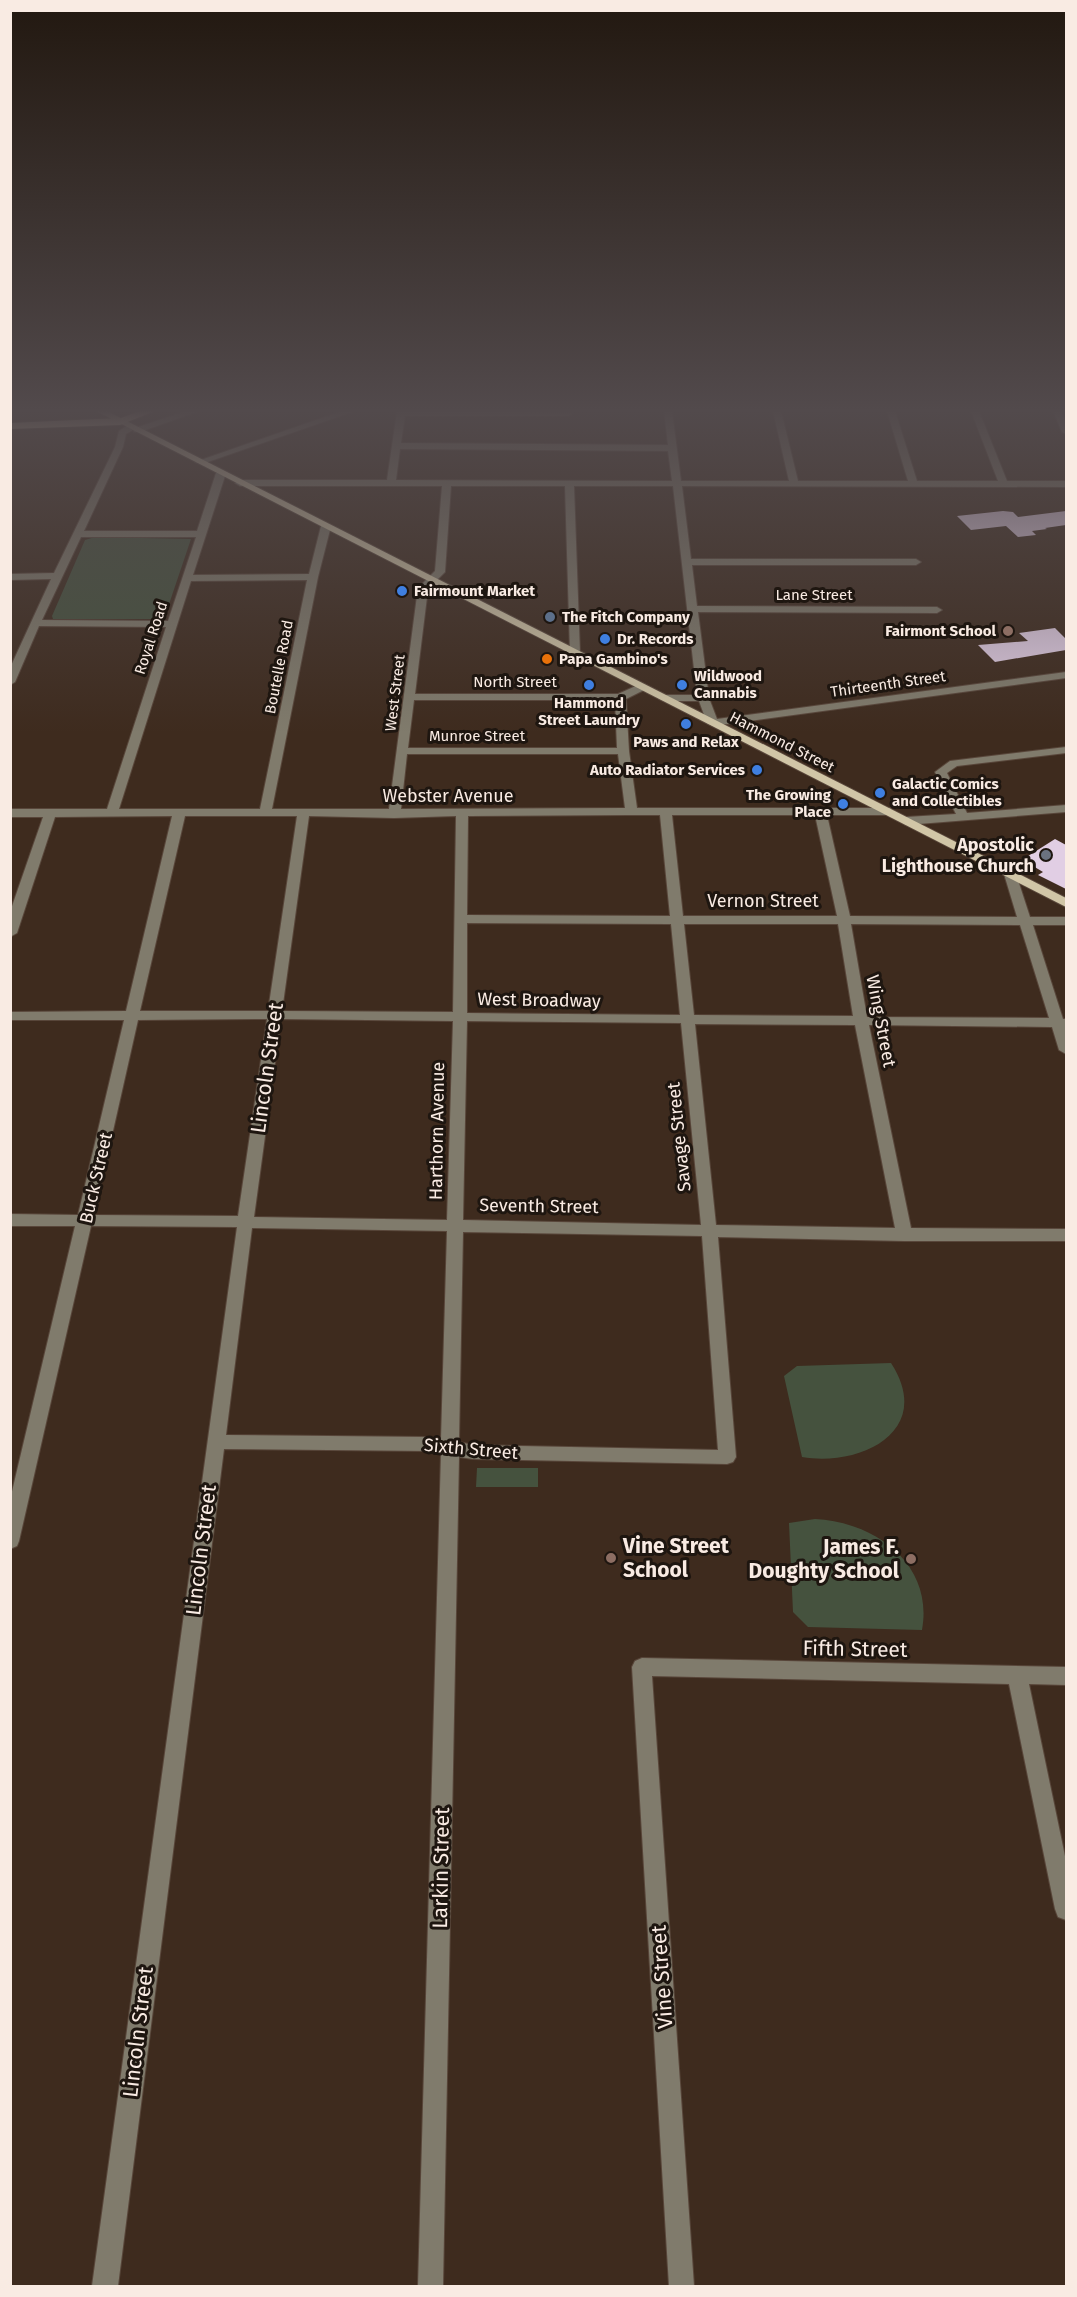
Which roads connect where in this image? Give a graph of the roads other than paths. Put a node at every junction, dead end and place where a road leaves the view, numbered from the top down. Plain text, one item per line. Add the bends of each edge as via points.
1 (86, 518) edge
2 (207, 518) edge
3 (310, 518) edge
4 (444, 518) edge
5 (570, 518) edge
6 (680, 518) edge
7 (326, 526) junction
8 (79, 534) junction
9 (202, 534) junction
10 (685, 562) junction
11 (916, 562) dead end
12 (57, 576) junction
13 (10, 577) edge
14 (313, 577) junction
15 (188, 578) junction
16 (432, 580) junction
17 (691, 609) junction
18 (937, 610) dead end
19 (35, 623) junction
20 (170, 624) junction
21 (575, 653) junction
22 (1066, 675) edge
23 (10, 682) edge
24 (642, 687) junction
25 (410, 697) junction
26 (620, 698) junction
27 (664, 698) junction
28 (704, 698) junction
29 (713, 723) junction
30 (1066, 750) edge
31 (403, 751) junction
32 (623, 751) junction
33 (1066, 809) edge
34 (886, 811) junction
35 (10, 813) edge
36 (50, 813) junction
37 (632, 813) junction
38 (666, 813) junction
39 (821, 813) junction
40 (111, 814) junction
41 (179, 814) junction
42 (265, 814) junction
43 (303, 814) junction
44 (393, 814) junction
45 (462, 814) junction
46 (963, 816) junction
47 (906, 821) junction
48 (1010, 874) junction
49 (1066, 903) edge
50 (459, 919) junction
51 (843, 919) junction
52 (678, 920) junction
53 (1024, 920) junction
54 (1066, 921) edge
55 (10, 933) edge
56 (132, 1015) junction
57 (274, 1015) junction
58 (10, 1016) edge
59 (459, 1017) junction
60 (686, 1020) junction
61 (861, 1022) junction
62 (1062, 1023) edge
63 (1066, 1050) edge
64 (10, 1220) edge
65 (86, 1221) junction
66 (245, 1221) junction
67 (455, 1224) junction
68 (709, 1229) junction
69 (904, 1235) junction
70 (1066, 1235) edge
71 (216, 1442) junction
72 (449, 1449) junction
73 (726, 1457) joint
74 (18, 1479) edge
75 (10, 1541) edge
76 (642, 1667) joint
77 (1017, 1676) junction
78 (1066, 1676) edge
79 (1066, 1909) edge
80 (105, 2286) edge
81 (431, 2286) edge
82 (682, 2286) edge

1 - 8 street
2 - 9 street, Royal Road
3 - 7 main road, Hammond Street
4 - 16 street, West Street via 440,570
5 - 21 street
6 - 10 street
7 - 14 street, Boutelle Road
7 - 16 main road, Hammond Street
8 - 9 street
8 - 12 street
9 - 15 street, Royal Road
10 - 11 street
10 - 17 street
12 - 13 street
12 - 19 street
14 - 15 street
14 - 42 street, Boutelle Road
15 - 20 street, Royal Road
16 - 21 main road, Hammond Street
16 - 25 street, West Street via 423,588
17 - 18 street, Lane Street
17 - 28 street
19 - 20 street
19 - 23 street
20 - 40 street, Royal Road
21 - 24 main road, Hammond Street
22 - 29 street, Thirteenth Street
24 - 26 street
24 - 27 main road, Hammond Street
25 - 26 street, North Street
25 - 31 street, West Street
26 - 32 street
27 - 28 street
27 - 29 main road, Hammond Street
28 - 29 street
29 - 34 main road, Hammond Street
30 - 46 street via 954,762 941,772
31 - 32 street, Munroe Street
31 - 44 street, West Street
32 - 37 street
33 - 46 street
34 - 39 street, Webster Avenue
34 - 47 main road, Hammond Street
35 - 36 street, Webster Avenue
36 - 40 street, Webster Avenue
36 - 55 street
37 - 38 street, Webster Avenue
37 - 45 street, Webster Avenue
38 - 39 street, Webster Avenue
38 - 52 street, Savage Street
39 - 51 street, Wing Street
40 - 41 street, Webster Avenue
41 - 42 street, Webster Avenue
41 - 56 street, Buck Street
42 - 43 street, Webster Avenue
43 - 44 street, Webster Avenue
43 - 57 street, Lincoln Street
44 - 45 street, Webster Avenue
45 - 50 street, Harthorn Avenue
46 - 47 street
47 - 48 main road, Hammond Street
48 - 49 main road, Hammond Street
48 - 53 street
50 - 52 street, Vernon Street
50 - 59 street, Harthorn Avenue
51 - 52 street, Vernon Street
51 - 53 street, Vernon Street
51 - 61 street, Wing Street
52 - 60 street, Savage Street
53 - 54 street, Vernon Street
53 - 62 street
56 - 57 street, West Broadway
56 - 58 street, West Broadway
56 - 65 street, Buck Street
57 - 59 street, West Broadway
57 - 66 street, Lincoln Street
59 - 60 street, West Broadway
59 - 67 street, Harthorn Avenue
60 - 61 street, West Broadway
60 - 68 street, Savage Street
61 - 62 street, West Broadway
61 - 69 street, Wing Street
62 - 63 street
64 - 65 street, Seventh Street
65 - 66 street, Seventh Street
65 - 74 street, Buck Street
66 - 67 street, Seventh Street
66 - 71 street, Lincoln Street
67 - 68 street, Seventh Street
67 - 72 street, Harthorn Avenue
68 - 69 street, Seventh Street
68 - 73 street, Savage Street
69 - 70 street, Seventh Street
71 - 72 street, Sixth Street via 428,1444
71 - 80 street, Lincoln Street
72 - 73 street, Sixth Street
72 - 81 street, Larkin Street
74 - 75 street, Buck Street
76 - 77 street, Fifth Street
76 - 82 street, Vine Street
77 - 78 street, Fifth Street
77 - 79 street

